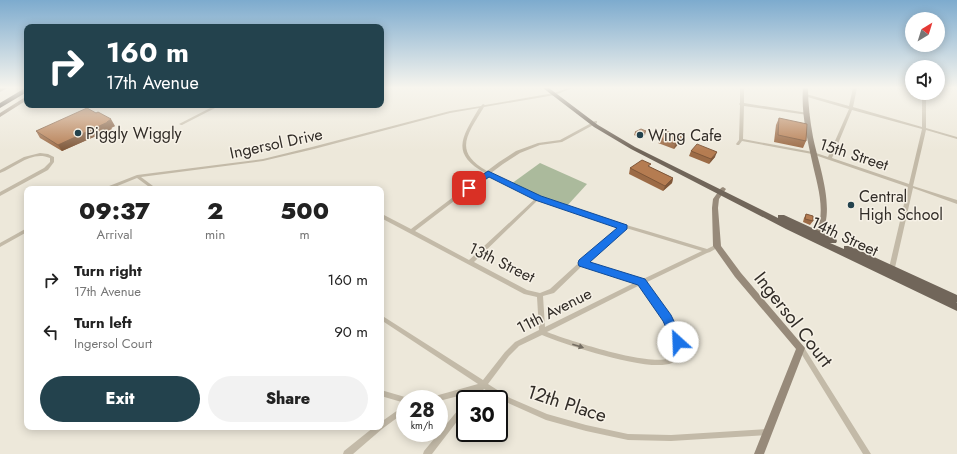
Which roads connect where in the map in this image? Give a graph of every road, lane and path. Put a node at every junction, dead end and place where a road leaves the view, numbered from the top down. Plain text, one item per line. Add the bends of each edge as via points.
1 (9, 109) edge
2 (211, 109) edge
3 (466, 109) edge
4 (481, 109) edge
5 (577, 109) edge
6 (741, 109) edge
7 (776, 109) edge
8 (807, 109) edge
9 (850, 109) edge
10 (855, 109) edge
11 (924, 109) edge
12 (808, 114) junction
13 (0, 115) edge
14 (595, 123) junction
15 (181, 124) dead end
16 (924, 129) junction
17 (957, 138) edge
18 (741, 140) junction
19 (738, 144) dead end
20 (813, 153) junction
21 (829, 159) junction
22 (0, 172) edge
23 (488, 174) junction
24 (136, 176) junction
25 (113, 186) edge
26 (151, 186) edge
27 (911, 186) junction
28 (722, 191) junction
29 (0, 194) edge
30 (538, 198) junction
31 (957, 202) edge
32 (384, 217) edge
33 (624, 227) junction
34 (24, 232) edge
35 (411, 232) junction
36 (817, 236) junction
37 (0, 245) edge
38 (717, 246) junction
39 (708, 251) junction
40 (470, 262) junction
41 (583, 263) junction
42 (892, 272) junction
43 (642, 282) junction
44 (540, 295) junction
45 (957, 299) edge
46 (957, 306) edge
47 (384, 319) edge
48 (542, 332) junction
49 (801, 348) junction
50 (484, 385) junction
51 (480, 390) edge
52 (384, 394) edge
53 (448, 396) edge
54 (396, 397) edge
55 (396, 414) edge
56 (456, 417) edge
57 (384, 423) edge
58 (375, 430) edge
59 (768, 432) junction
60 (347, 454) edge
61 (427, 454) edge
62 (759, 454) edge
63 (867, 454) edge

1 - 13 street
2 - 15 street
3 - 24 street, Ingersol Drive via 262,160
4 - 23 street via 464,147 466,156
5 - 14 main road, 14th Street
6 - 18 street
7 - 12 street
8 - 12 street
9 - 21 street
10 - 16 street
11 - 16 street
12 - 20 street
14 - 23 street via 561,141 538,144 518,152
14 - 28 main road, 14th Street via 632,147
16 - 17 street
16 - 27 street
18 - 19 street
18 - 20 street, 15th Street
20 - 21 street, 15th Street
20 - 36 street via 824,204 821,233
21 - 27 street, 15th Street
22 - 29 street via 38,154 52,157 52,162 46,169
23 - 30 street
23 - 35 street
24 - 25 street, Ingersol Drive
24 - 26 street
27 - 31 street, 15th Street
27 - 42 street
28 - 36 main road, 14th Street
28 - 38 street via 715,208
30 - 33 street
30 - 40 street
32 - 35 street, 13th Street
33 - 39 street
33 - 41 street
34 - 37 street
35 - 40 street, 13th Street
36 - 42 main road, 14th Street
38 - 39 street, 11th Avenue
38 - 49 street, Ingersol Court via 738,275
39 - 43 street, 11th Avenue
40 - 44 street, 13th Street via 526,292
41 - 43 street
41 - 44 street via 552,291
42 - 45 main road, 14th Street
42 - 46 main road, 14th Street
43 - 48 street, 11th Avenue
48 -> 43 street via 581,347 618,356 670,362 675,358 679,347 676,336
44 - 48 street, 13th Street
47 - 50 street, 12th Place
48 - 50 street, 11th Avenue via 517,344
49 - 59 street
49 - 63 street, Ingersol Court
50 - 51 street, 11th Avenue
50 - 53 street
50 - 59 street, 12th Place via 508,400 546,417 628,437 671,438
52 - 54 street
55 - 57 street
56 - 61 street
58 - 60 street
59 - 62 street

